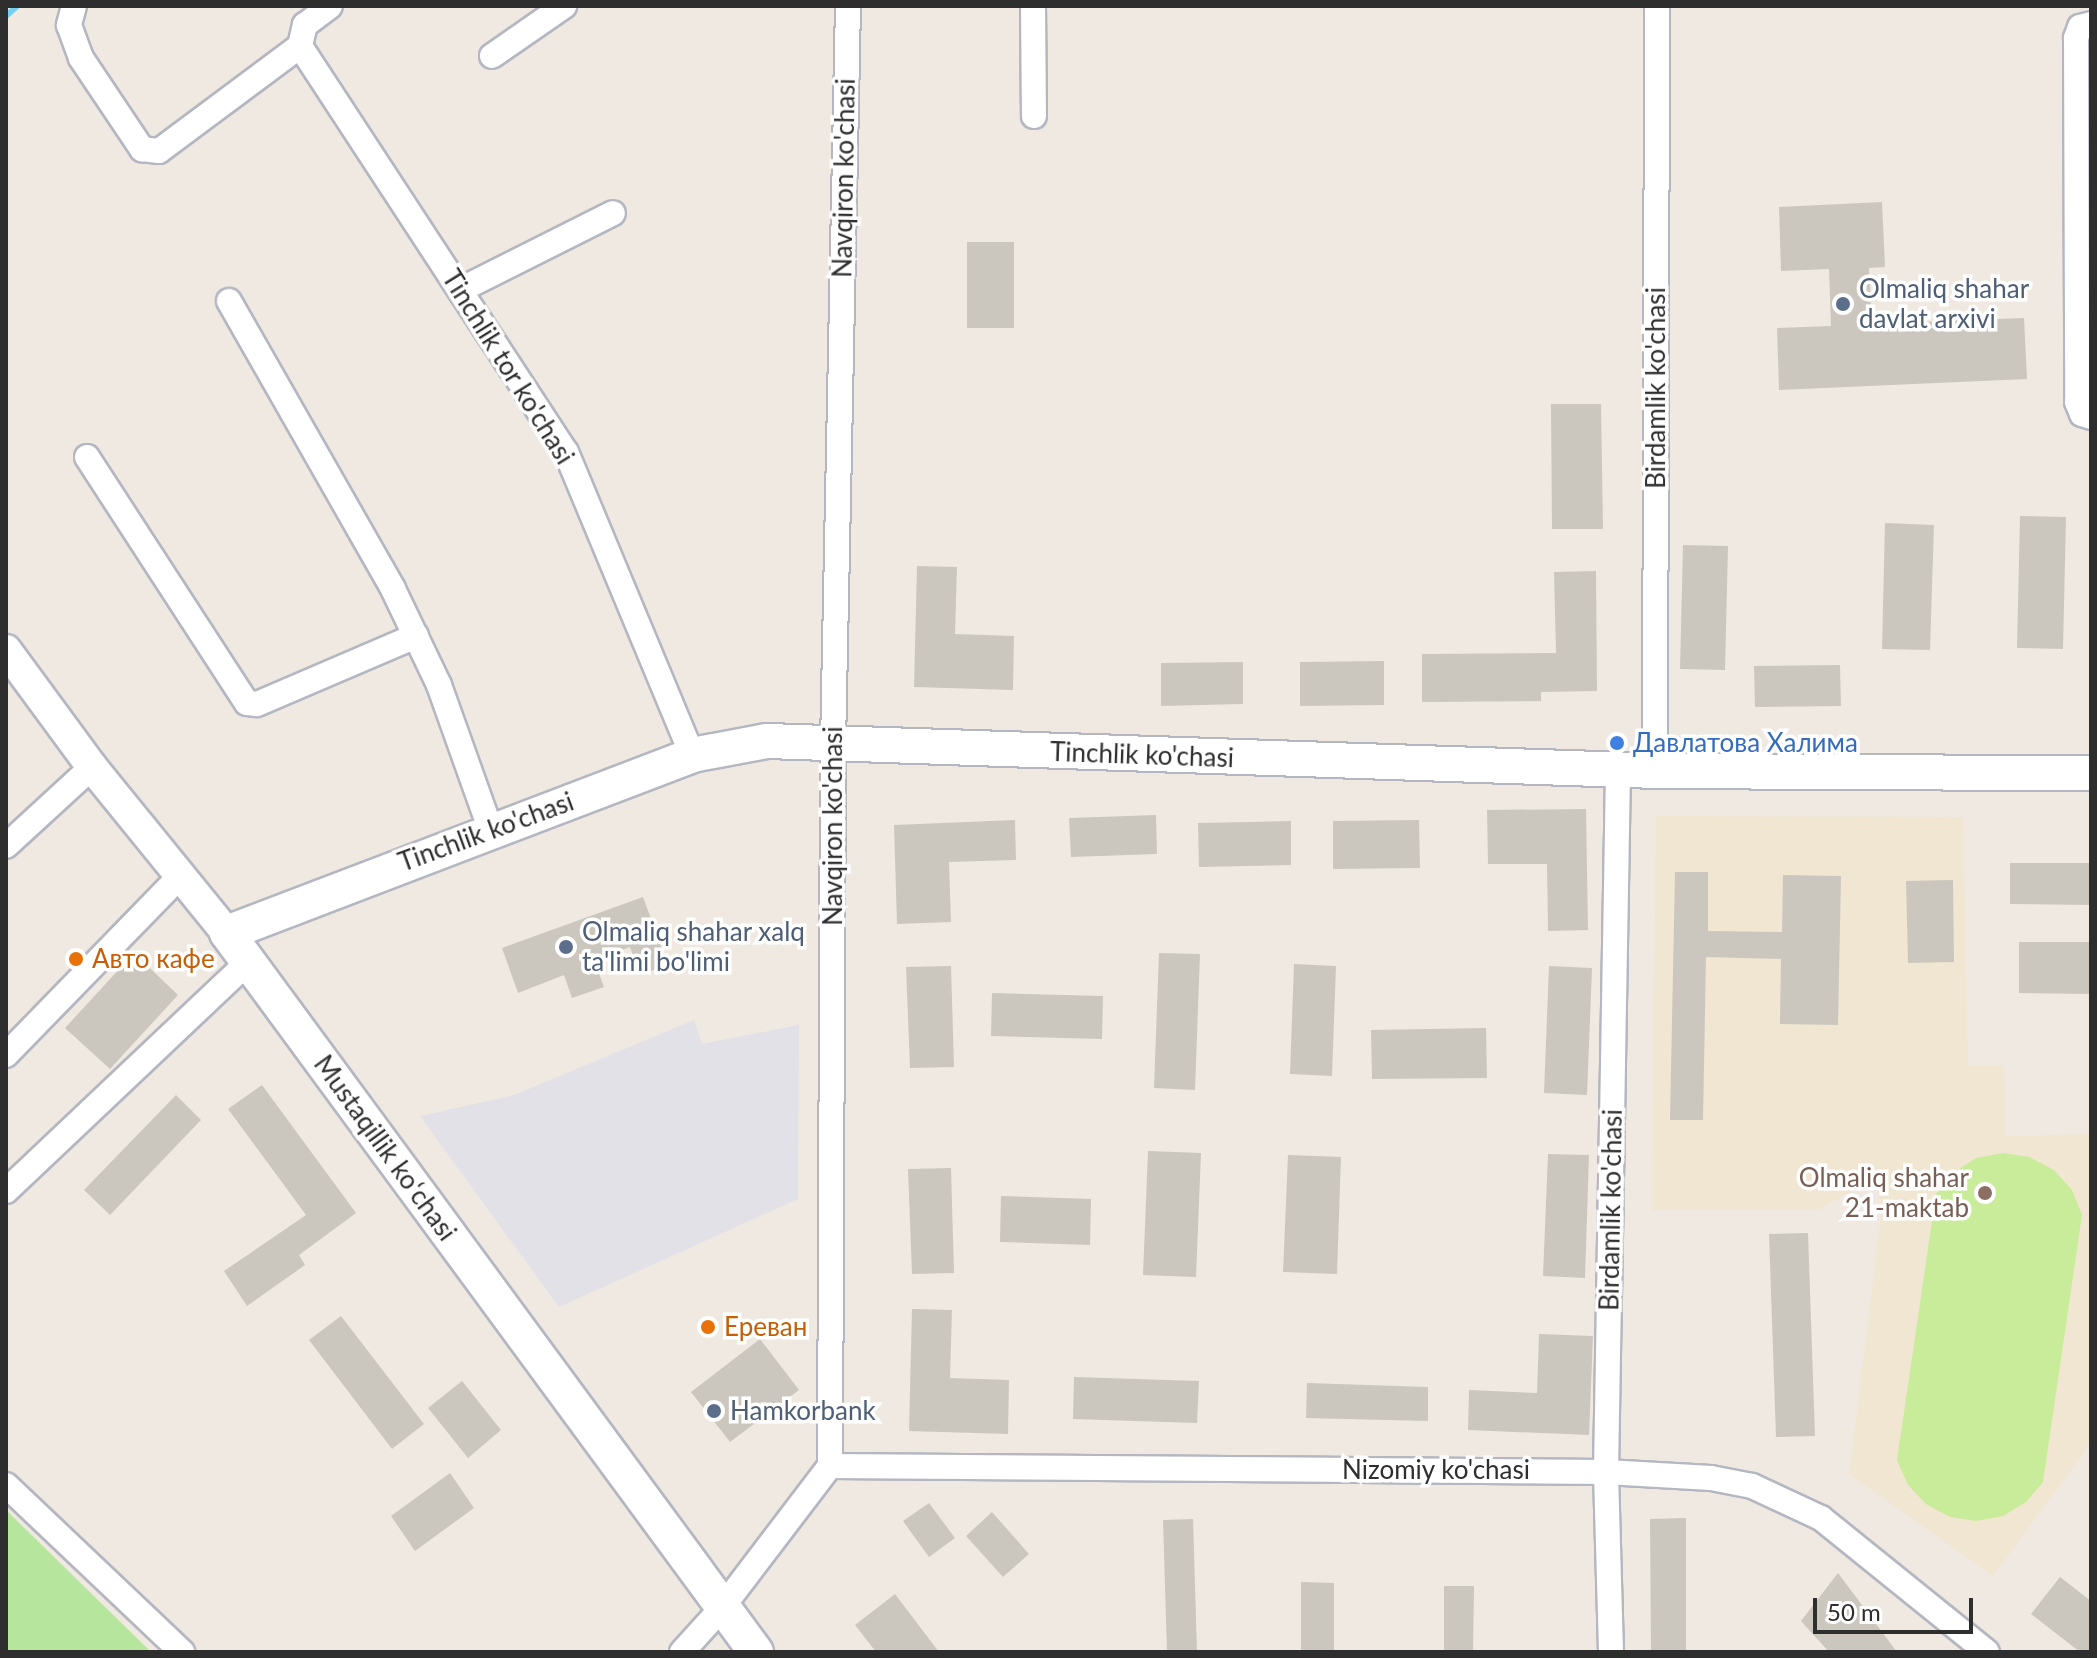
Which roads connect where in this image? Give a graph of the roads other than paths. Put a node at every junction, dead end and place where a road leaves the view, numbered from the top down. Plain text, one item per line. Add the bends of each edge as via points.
1 (74, 6) edge
2 (330, 6) edge
3 (564, 6) edge
4 (848, 6) edge
5 (1033, 6) edge
6 (1657, 6) edge
7 (2091, 24) edge
8 (300, 46) junction
9 (492, 56) dead end
10 (1034, 116) dead end
11 (613, 213) dead end
12 (460, 290) junction
13 (229, 301) dead end
14 (2091, 417) edge
15 (87, 457) dead end
16 (416, 636) junction
17 (6, 650) edge
18 (833, 745) junction
19 (692, 755) junction
20 (92, 767) junction
21 (1618, 769) junction
22 (1655, 771) junction
23 (2091, 773) edge
24 (491, 831) junction
25 (6, 846) edge
26 (180, 876) junction
27 (227, 933) junction
28 (249, 961) junction
29 (6, 1055) edge
30 (6, 1191) edge
31 (830, 1466) junction
32 (1606, 1472) junction
33 (6, 1485) edge
34 (721, 1609) junction
35 (182, 1652) edge
36 (682, 1652) edge
37 (756, 1652) edge
38 (1611, 1652) edge
39 (1987, 1652) edge

1 - 8 street via 69,25 81,58 142,149 159,151
2 - 8 street via 305,25
3 - 9 street
4 - 18 street, Navqiron ko'chasi
5 - 10 street
6 - 22 street, Birdamlik ko'chasi
7 - 14 street via 2080,27 2076,38 2077,402 2082,414
8 - 12 street, Tinchlik tor ko'chasi
11 - 12 street
12 - 19 street, Tinchlik tor ko'chasi via 566,452
13 - 16 street
15 - 16 street via 247,703 257,704
16 - 24 street
17 - 20 street, Mustaqillik koʻchasi
18 - 19 main road, Tinchlik ko'chasi via 767,741
18 - 21 main road, Tinchlik ko'chasi
18 - 31 street, Navqiron ko'chasi
19 - 24 main road, Tinchlik ko'chasi
20 - 25 street
20 - 26 street, Mustaqillik koʻchasi
21 - 22 main road, Tinchlik ko'chasi
21 - 32 street, Birdamlik ko'chasi
22 - 23 main road, Tinchlik ko'chasi
24 - 27 main road, Tinchlik ko'chasi
26 - 27 street, Mustaqillik koʻchasi
26 - 29 street
27 - 28 main road, Mustaqillik koʻchasi
28 - 30 street
28 - 34 main road, Mustaqillik koʻchasi
31 - 32 street, Nizomiy ko'chasi
31 - 34 street
32 - 38 street, Birdamlik ko'chasi
32 - 39 street, Nizomiy ko'chasi via 1752,1486 1821,1518
33 - 35 street
34 - 36 street
34 - 37 main road, Mustaqillik koʻchasi

